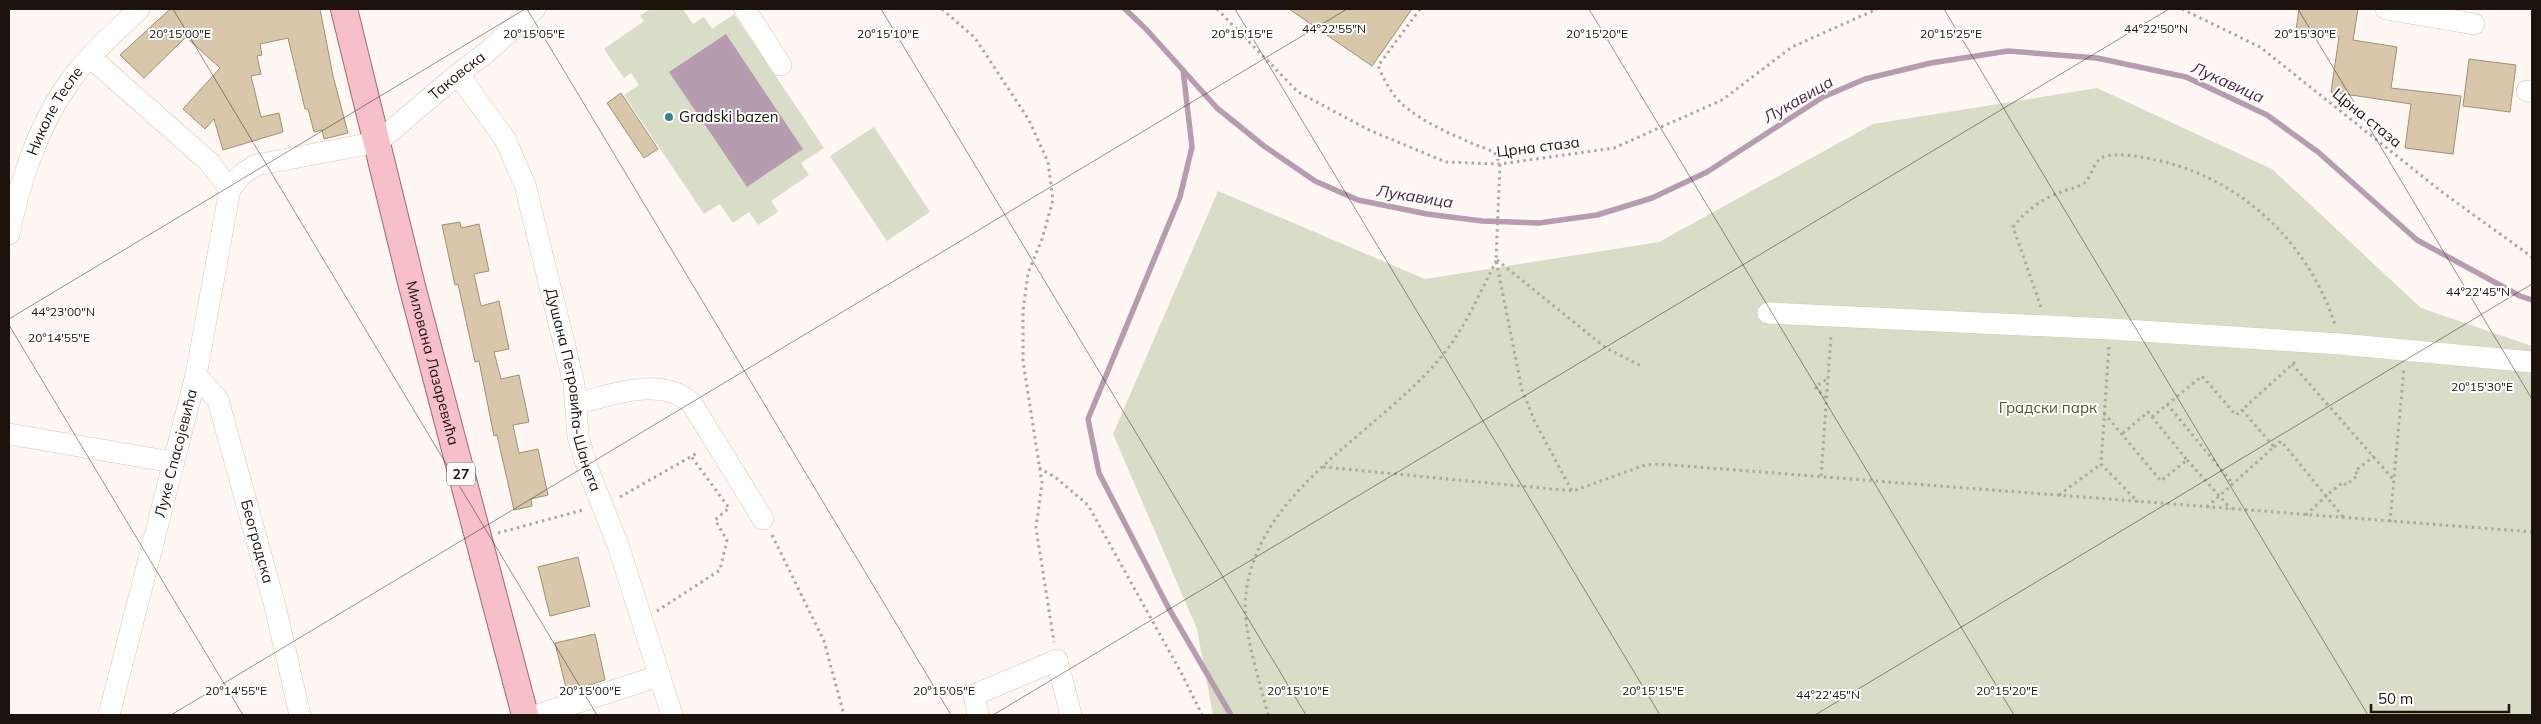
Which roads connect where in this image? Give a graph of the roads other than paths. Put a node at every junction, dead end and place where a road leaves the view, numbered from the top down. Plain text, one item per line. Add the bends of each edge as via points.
1 (139, 9) edge
2 (344, 9) edge
3 (535, 9) edge
4 (745, 9) edge
5 (2386, 9) edge
6 (2474, 24) dead end
7 (90, 57) junction
8 (781, 65) dead end
9 (458, 74) junction
10 (378, 142) junction
11 (230, 189) junction
12 (9, 234) edge
13 (1768, 313) dead end
14 (2532, 362) edge
15 (196, 375) junction
16 (218, 400) junction
17 (576, 404) junction
18 (187, 405) junction
19 (9, 434) edge
20 (172, 462) junction
21 (763, 519) road end
22 (659, 676) junction
23 (109, 715) edge
24 (300, 715) edge
25 (525, 715) edge
26 (538, 715) edge
27 (672, 715) edge
28 (978, 715) edge
29 (1071, 715) edge

1 - 7 street, Николе Тесле
2 - 10 main road, Милована Лазаревића / 27
3 - 9 street, Таковска
4 - 8 street
5 - 6 street
7 - 11 street via 209,162
7 - 12 street, Николе Тесле via 68,83 54,107 17,194
9 - 10 street, Таковска
9 - 17 street, Душана Петровића-Шанета via 505,139 525,185 574,384
10 - 11 street via 256,165 241,175
10 - 25 main road, Милована Лазаревића / 27 via 417,305
11 - 15 street, Луке Спасојевића
13 - 14 street via 2110,329 2340,344
15 - 16 street, Београдска
15 - 18 street, Луке Спасојевића
16 - 18 street via 200,396
16 - 24 street, Београдска via 276,606
17 - 21 street via 645,389 682,395 692,404
17 - 22 street, Душана Петровића-Шанета via 578,436 587,467 618,545
18 - 20 street, Луке Спасојевића
19 - 20 street
20 - 23 street, Луке Спасојевића
22 - 26 street
22 - 27 street, Душана Петровића-Шанета
28 - 29 street via 974,695 1057,660

